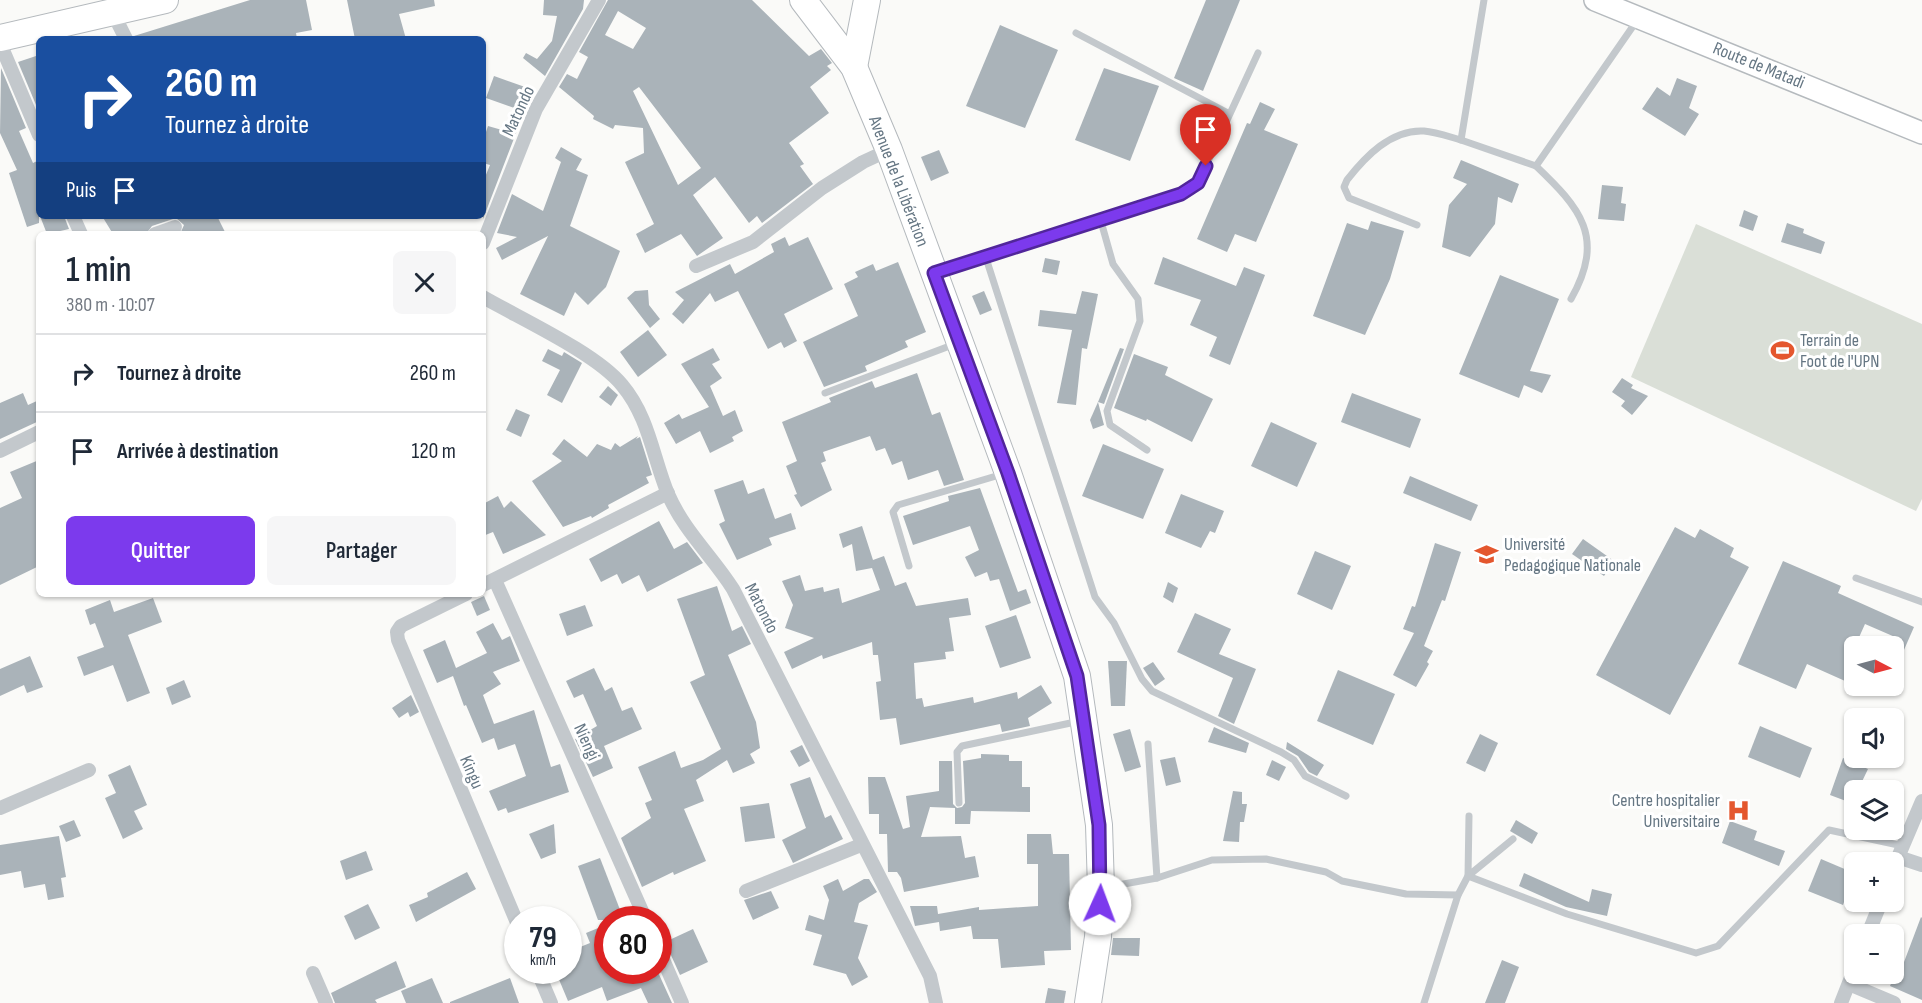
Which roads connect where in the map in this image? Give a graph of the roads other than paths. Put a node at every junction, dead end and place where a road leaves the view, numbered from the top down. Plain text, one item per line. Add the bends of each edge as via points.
1 (165, 0) edge
2 (599, 0) edge
3 (802, 0) edge
4 (867, 0) edge
5 (1484, 0) edge
6 (1595, 0) edge
7 (112, 11) junction
8 (1640, 16) junction
9 (1076, 33) dead end
10 (124, 36) edge
11 (0, 41) edge
12 (1258, 53) dead end
13 (854, 67) junction
14 (1228, 113) junction
15 (36, 128) edge
16 (1922, 133) edge
17 (1461, 140) junction
18 (889, 150) junction
19 (1536, 166) junction
20 (1100, 219) junction
21 (1417, 225) dead end
22 (175, 227) dead end
23 (164, 231) edge
24 (486, 235) edge
25 (985, 255) junction
26 (696, 266) dead end
27 (934, 273) junction
28 (486, 299) edge
29 (1571, 299) dead end
30 (960, 343) junction
31 (825, 393) dead end
32 (36, 433) edge
33 (1147, 450) dead end
34 (0, 451) edge
35 (1008, 473) junction
36 (668, 493) junction
37 (909, 566) dead end
38 (1856, 578) dead end
39 (489, 583) edge
40 (460, 597) edge
41 (1922, 602) edge
42 (1086, 720) junction
43 (1148, 744) dead end
44 (89, 770) dead end
45 (1346, 796) dead end
46 (1922, 801) edge
47 (960, 803) dead end
48 (0, 808) edge
49 (1469, 816) dead end
50 (1513, 839) dead end
51 (861, 845) junction
52 (1885, 852) edge
53 (1900, 852) edge
54 (1904, 859) edge
55 (1922, 865) edge
56 (1468, 876) junction
57 (1157, 878) junction
58 (1101, 888) junction
59 (746, 891) dead end
60 (1458, 895) junction
61 (510, 906) edge
62 (639, 906) edge
63 (313, 973) dead end
64 (672, 980) edge
65 (543, 984) edge
66 (1849, 984) joint
67 (326, 1003) edge
68 (551, 1003) edge
69 (682, 1003) edge
70 (936, 1003) edge
71 (1088, 1003) edge
72 (1424, 1003) edge
73 (1841, 1003) edge
74 (1894, 1003) edge

1 - 7 highway
2 - 24 street, Matondo via 536,109
3 - 13 highway, Avenue de la Libération
4 - 13 highway
5 - 17 lane
6 - 8 main road, Route de Matadi
7 - 10 street
7 - 11 highway
8 - 16 main road, Route de Matadi
8 - 19 lane
9 - 14 lane
11 - 15 street
12 - 14 lane
13 - 18 highway, Avenue de la Libération
14 - 20 lane via 1198,183 1181,194
17 - 19 lane
17 - 21 lane via 1423,130 1402,135 1381,144 1347,180 1344,187 1349,198
18 - 26 street via 822,188 753,242
18 - 27 highway, Avenue de la Libération
19 - 29 lane via 1569,197 1579,212 1587,238 1586,262
20 - 25 lane
20 - 33 lane via 1113,264 1138,299 1140,321 1107,411 1110,425
22 - 23 street
25 - 27 lane
25 - 45 lane via 1095,597 1114,622 1142,679 1152,691 1287,756 1305,776
27 - 30 highway, Avenue de la Libération
28 - 36 street, Matondo via 604,366 623,386 654,447
30 - 31 lane
30 - 35 highway, Avenue de la Libération
32 - 34 street
35 - 37 lane via 898,505 893,512
35 - 42 highway, Avenue de la Libération via 1077,676
36 - 39 street
36 - 51 street, Matondo via 685,527 733,589
38 - 41 lane
39 - 62 street, Niengi
40 - 61 street, Kingu via 401,626 398,640
42 - 47 lane via 962,746 957,752
42 - 58 highway, Avenue de la Libération via 1099,825
43 - 57 lane
44 - 48 street
46 - 53 street
49 - 56 lane
50 - 56 lane
51 - 59 street
51 - 70 street, Matondo via 930,976
52 - 56 lane via 1829,830 1718,946 1696,953 1567,914
54 - 55 street
56 - 60 lane
57 - 58 lane
57 - 60 lane via 1212,860 1266,859 1406,894
58 - 71 highway, Avenue de la Libération
60 - 72 lane
63 - 67 street
64 - 69 street
65 - 68 street
66 - 73 street
66 - 74 street

